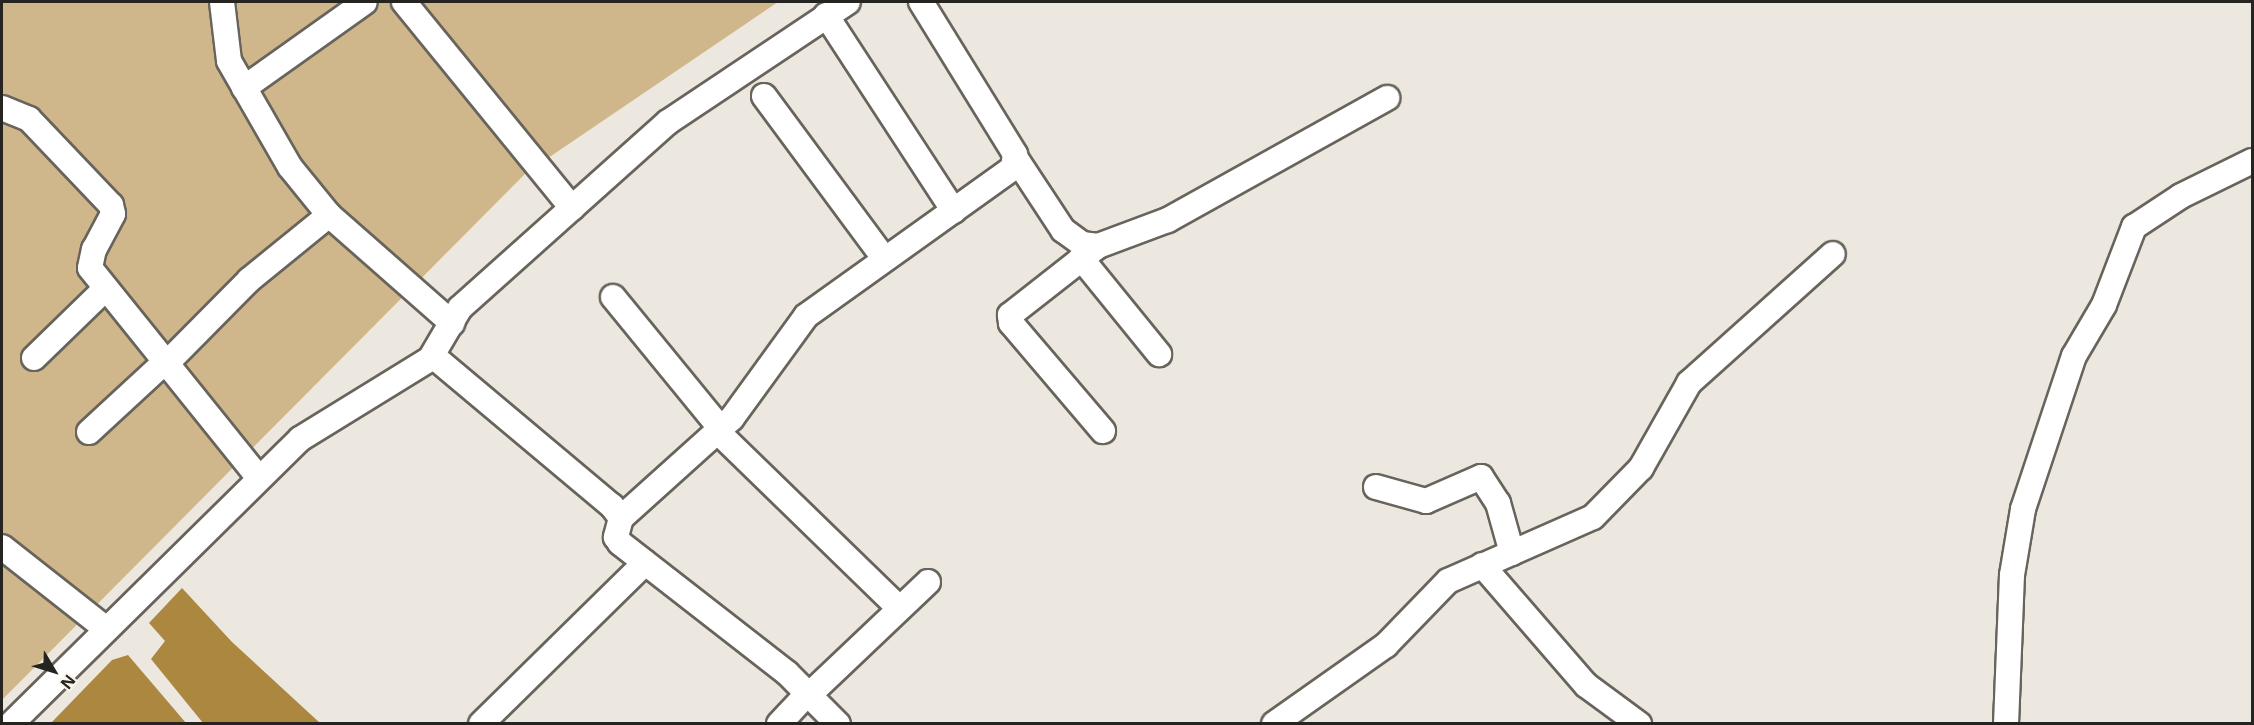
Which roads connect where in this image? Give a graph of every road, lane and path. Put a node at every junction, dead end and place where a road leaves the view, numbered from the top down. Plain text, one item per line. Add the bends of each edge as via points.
1 (222, 2) edge
2 (365, 2) edge
3 (404, 2) edge
4 (849, 2) edge
5 (921, 2) edge
6 (826, 15) junction
7 (244, 88) junction
8 (764, 96) dead end
9 (1387, 98) dead end
10 (2, 108) edge
11 (1017, 160) junction
12 (2253, 161) edge
13 (572, 208) junction
14 (954, 211) junction
15 (329, 215) junction
16 (1090, 252) junction
17 (1833, 254) dead end
18 (884, 258) junction
19 (106, 288) junction
20 (613, 297) dead end
21 (452, 323) junction
22 (1159, 354) dead end
23 (433, 356) junction
24 (34, 358) dead end
25 (167, 362) junction
26 (719, 431) junction
27 (1103, 431) dead end
28 (89, 432) dead end
29 (257, 476) junction
30 (1376, 487) dead end
31 (619, 527) junction
32 (2, 548) edge
33 (1512, 553) junction
34 (645, 563) junction
35 (1482, 565) junction
36 (928, 582) dead end
37 (899, 609) junction
38 (105, 628) junction
39 (814, 688) junction
40 (11, 723) edge
41 (481, 723) edge
42 (778, 723) edge
43 (838, 723) edge
44 (1274, 723) edge
45 (1639, 723) edge
46 (2006, 723) edge

1 - 7 street via 229,61
2 - 7 street
3 - 13 street
4 - 6 street
5 - 11 street
6 - 13 street via 669,122
6 - 14 street
7 - 15 street via 290,167
8 - 18 street
9 - 16 street via 1168,220
10 - 19 street via 29,118 111,205 113,214 89,261
11 - 14 street via 1007,176
11 - 16 street via 1063,230
12 - 46 street via 2181,196 2134,227 2104,305 2074,356 2023,509 2012,574
13 - 21 street via 460,308
14 - 18 street
15 - 21 street
15 - 25 street via 249,280
16 - 22 street
16 - 27 street via 1014,309 1011,323
17 - 33 street via 1689,383 1641,468 1606,505 1581,525
18 - 26 street via 806,316
19 - 24 street
19 - 25 street
20 - 26 street
21 - 23 street
23 - 29 street via 300,439
23 - 31 street
25 - 28 street
25 - 29 street
26 - 31 street
26 - 37 street
29 - 38 street
30 - 33 street via 1426,501 1481,477 1498,503
31 - 34 street
32 - 38 street
33 - 35 street
34 - 39 street
34 - 41 street
35 - 44 street via 1449,581 1386,645
35 - 45 street via 1586,685
36 - 37 street
37 - 39 street
38 - 40 street
39 - 42 street
39 - 43 street

